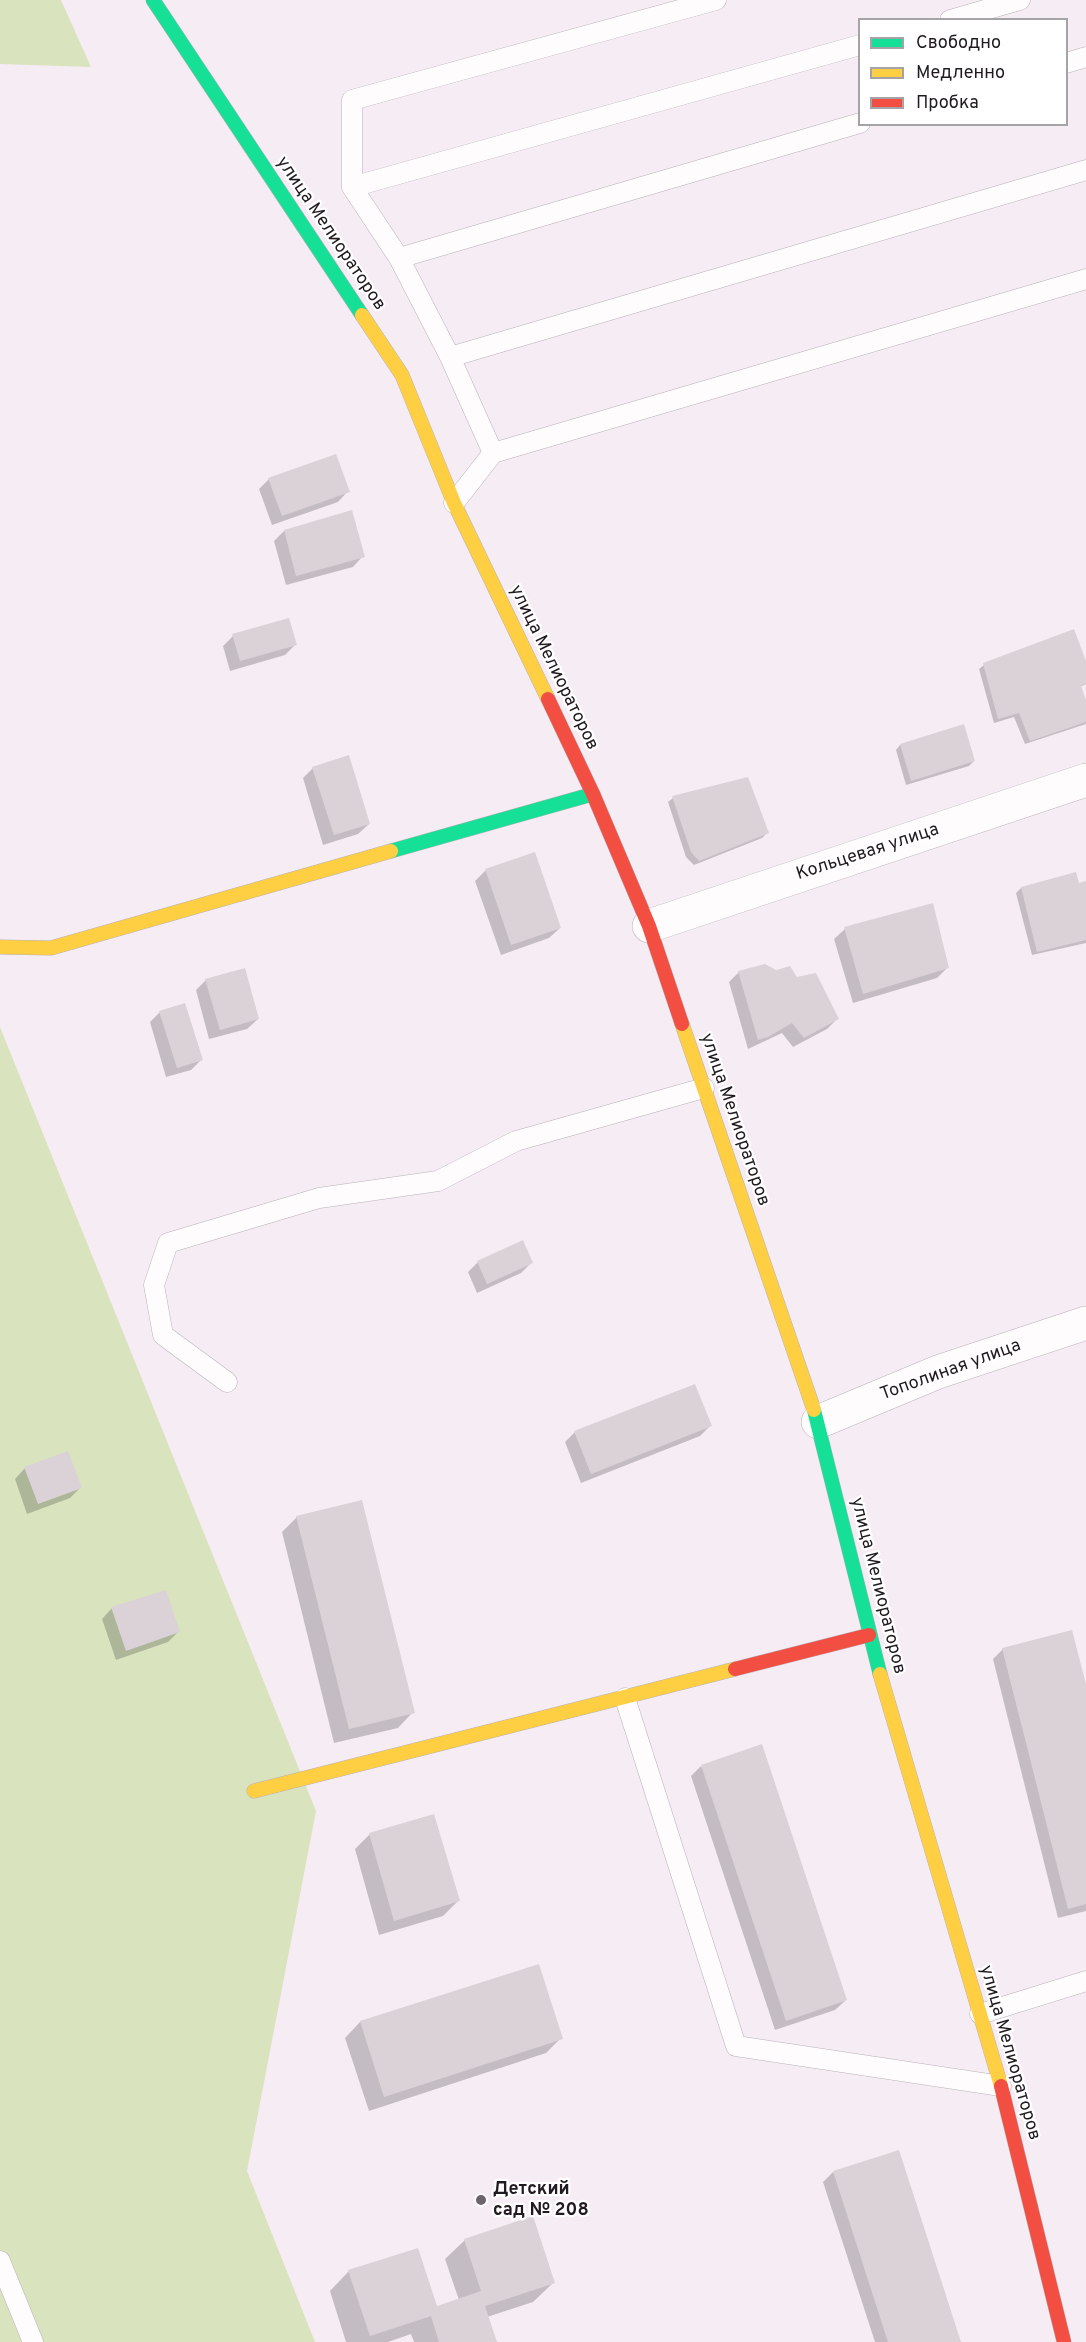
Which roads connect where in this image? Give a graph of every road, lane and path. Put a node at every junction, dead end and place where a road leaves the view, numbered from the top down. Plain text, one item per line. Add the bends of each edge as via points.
1 (153, 0) edge
2 (716, 0) edge
3 (1020, 0) edge
4 (957, 18) edge
5 (858, 46) edge
6 (1086, 57) edge
7 (1068, 62) edge
8 (858, 124) edge
9 (1086, 170) edge
10 (352, 187) junction
11 (399, 258) junction
12 (1086, 279) edge
13 (450, 357) junction
14 (493, 453) junction
15 (454, 503) junction
16 (1086, 780) edge
17 (593, 794) junction
18 (649, 926) junction
19 (0, 947) edge
20 (704, 1088) junction
21 (1086, 1323) edge
22 (227, 1382) dead end
23 (818, 1422) junction
24 (869, 1635) junction
25 (625, 1698) junction
26 (254, 1791) dead end
27 (1086, 1981) edge
28 (980, 2014) junction
29 (1001, 2086) junction
30 (0, 2261) edge
31 (33, 2342) edge
32 (1064, 2342) edge

1 - 15 street, улица Мелиораторов via 402,375
2 - 10 lane via 352,100
3 - 4 lane
5 - 10 lane
6 - 7 lane
8 - 11 lane
9 - 13 lane
10 - 11 lane
11 - 13 lane
12 - 14 lane
13 - 14 lane
14 - 15 lane
15 - 17 street, улица Мелиораторов
16 - 18 street, Кольцевая улица
17 - 18 street, улица Мелиораторов
17 - 19 street via 51,948
18 - 20 street, улица Мелиораторов
20 - 22 lane via 516,1141 438,1181 319,1198 168,1243 154,1285 163,1335
20 - 23 street, улица Мелиораторов
21 - 23 street, Тополиная улица via 938,1372
23 - 24 street, улица Мелиораторов
24 - 25 street
24 - 28 street, улица Мелиораторов
25 - 26 street
25 - 29 lane via 736,2046
27 - 28 lane
28 - 29 street, улица Мелиораторов
29 - 32 street, улица Мелиораторов
30 - 31 lane

